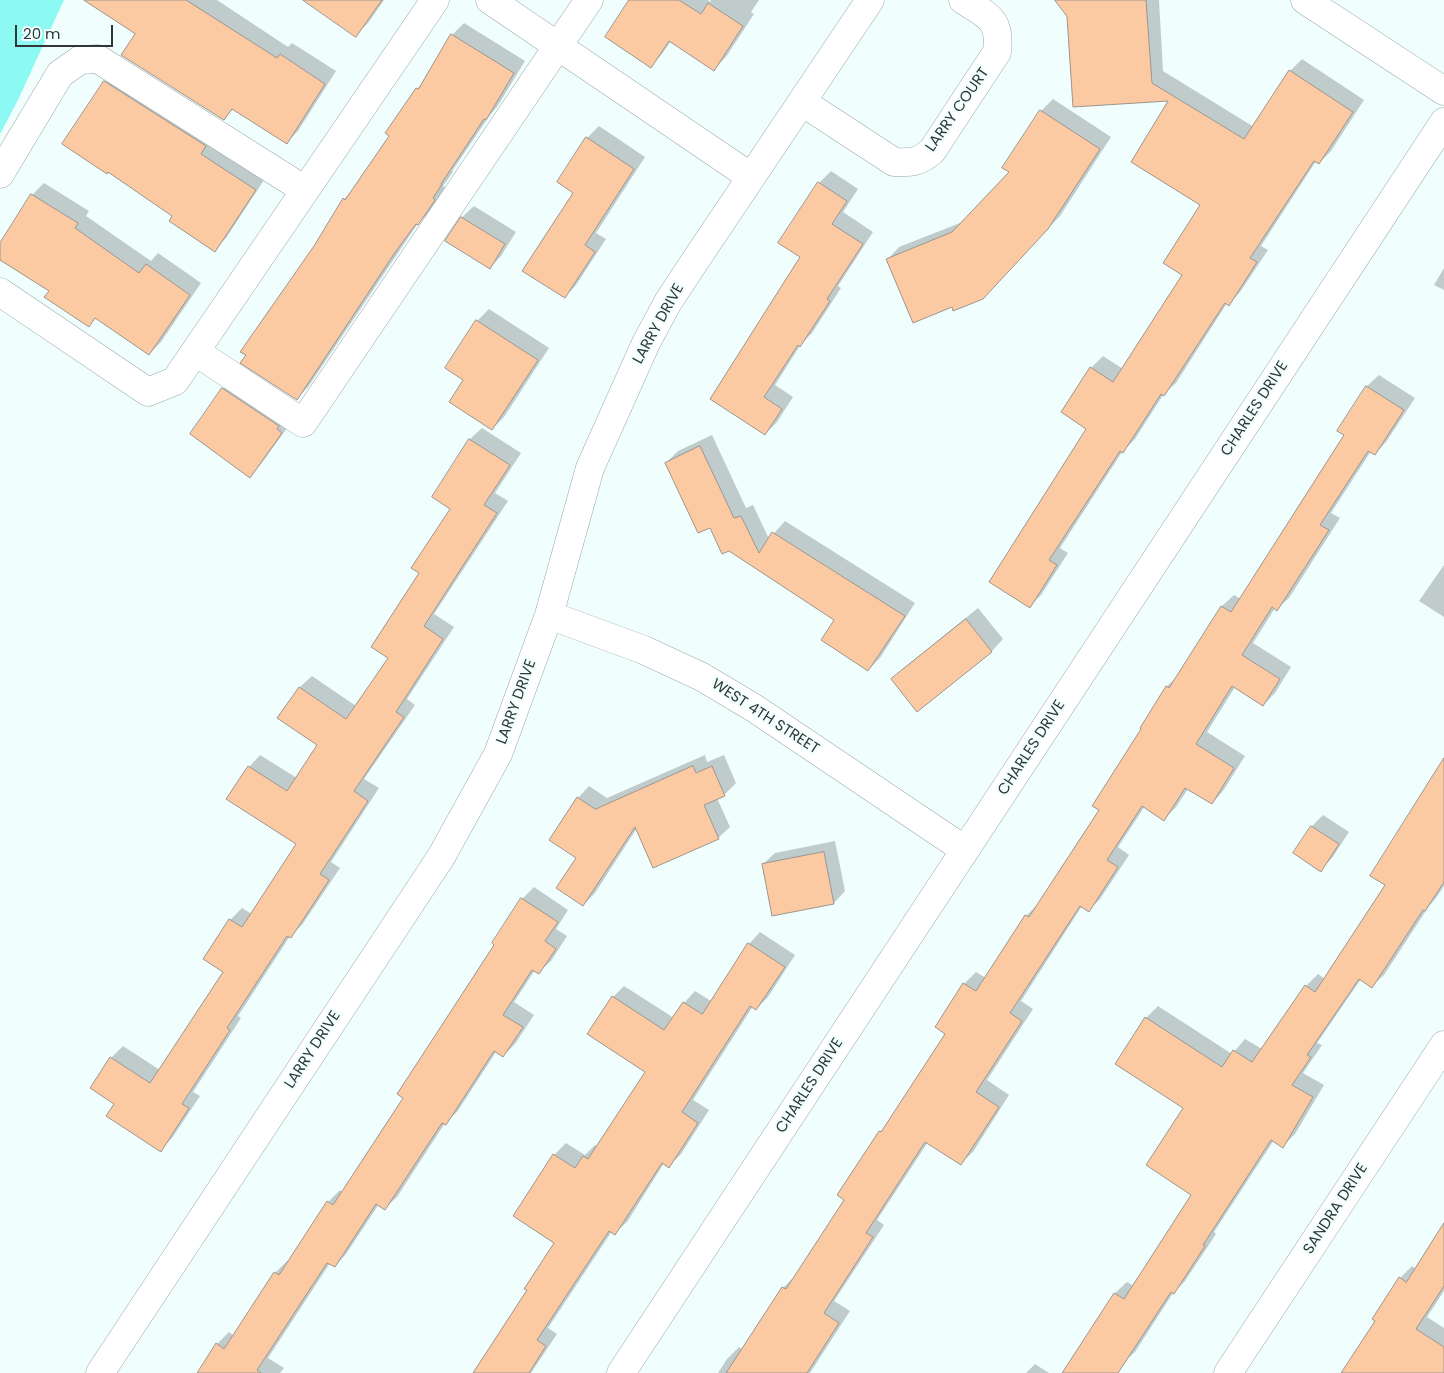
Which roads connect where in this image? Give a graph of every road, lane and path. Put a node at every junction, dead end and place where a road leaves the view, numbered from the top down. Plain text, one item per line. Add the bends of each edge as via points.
1 (435, 0) edge
2 (490, 0) edge
3 (588, 0) edge
4 (870, 0) edge
5 (963, 0) edge
6 (1305, 0) edge
7 (558, 46) junction
8 (1440, 81) edge
9 (802, 102) junction
10 (1444, 122) edge
11 (0, 174) edge
12 (751, 177) junction
13 (305, 190) junction
14 (0, 292) edge
15 (196, 352) junction
16 (549, 615) junction
17 (965, 850) junction
18 (1444, 1045) edge
19 (100, 1373) edge
20 (621, 1373) edge
21 (1228, 1373) edge

1 - 13 street
2 - 7 street
3 - 7 street
4 - 9 street, LARRY DRIVE
5 - 9 street, LARRY COURT via 996,26 999,37 997,52 932,151 921,160 894,162
6 - 8 street
7 - 12 street
7 - 15 street via 303,423
9 - 12 street, LARRY DRIVE
10 - 17 street, CHARLES DRIVE
11 - 13 street via 60,74 80,60 98,59
12 - 16 street, LARRY DRIVE via 668,302 617,405 590,468
13 - 15 street
14 - 15 street via 148,392 175,382
16 - 17 street, WEST 4TH STREET via 644,650 702,677 754,708
16 - 19 street, LARRY DRIVE via 498,754 441,857
17 - 20 street, CHARLES DRIVE
18 - 21 street, SANDRA DRIVE

